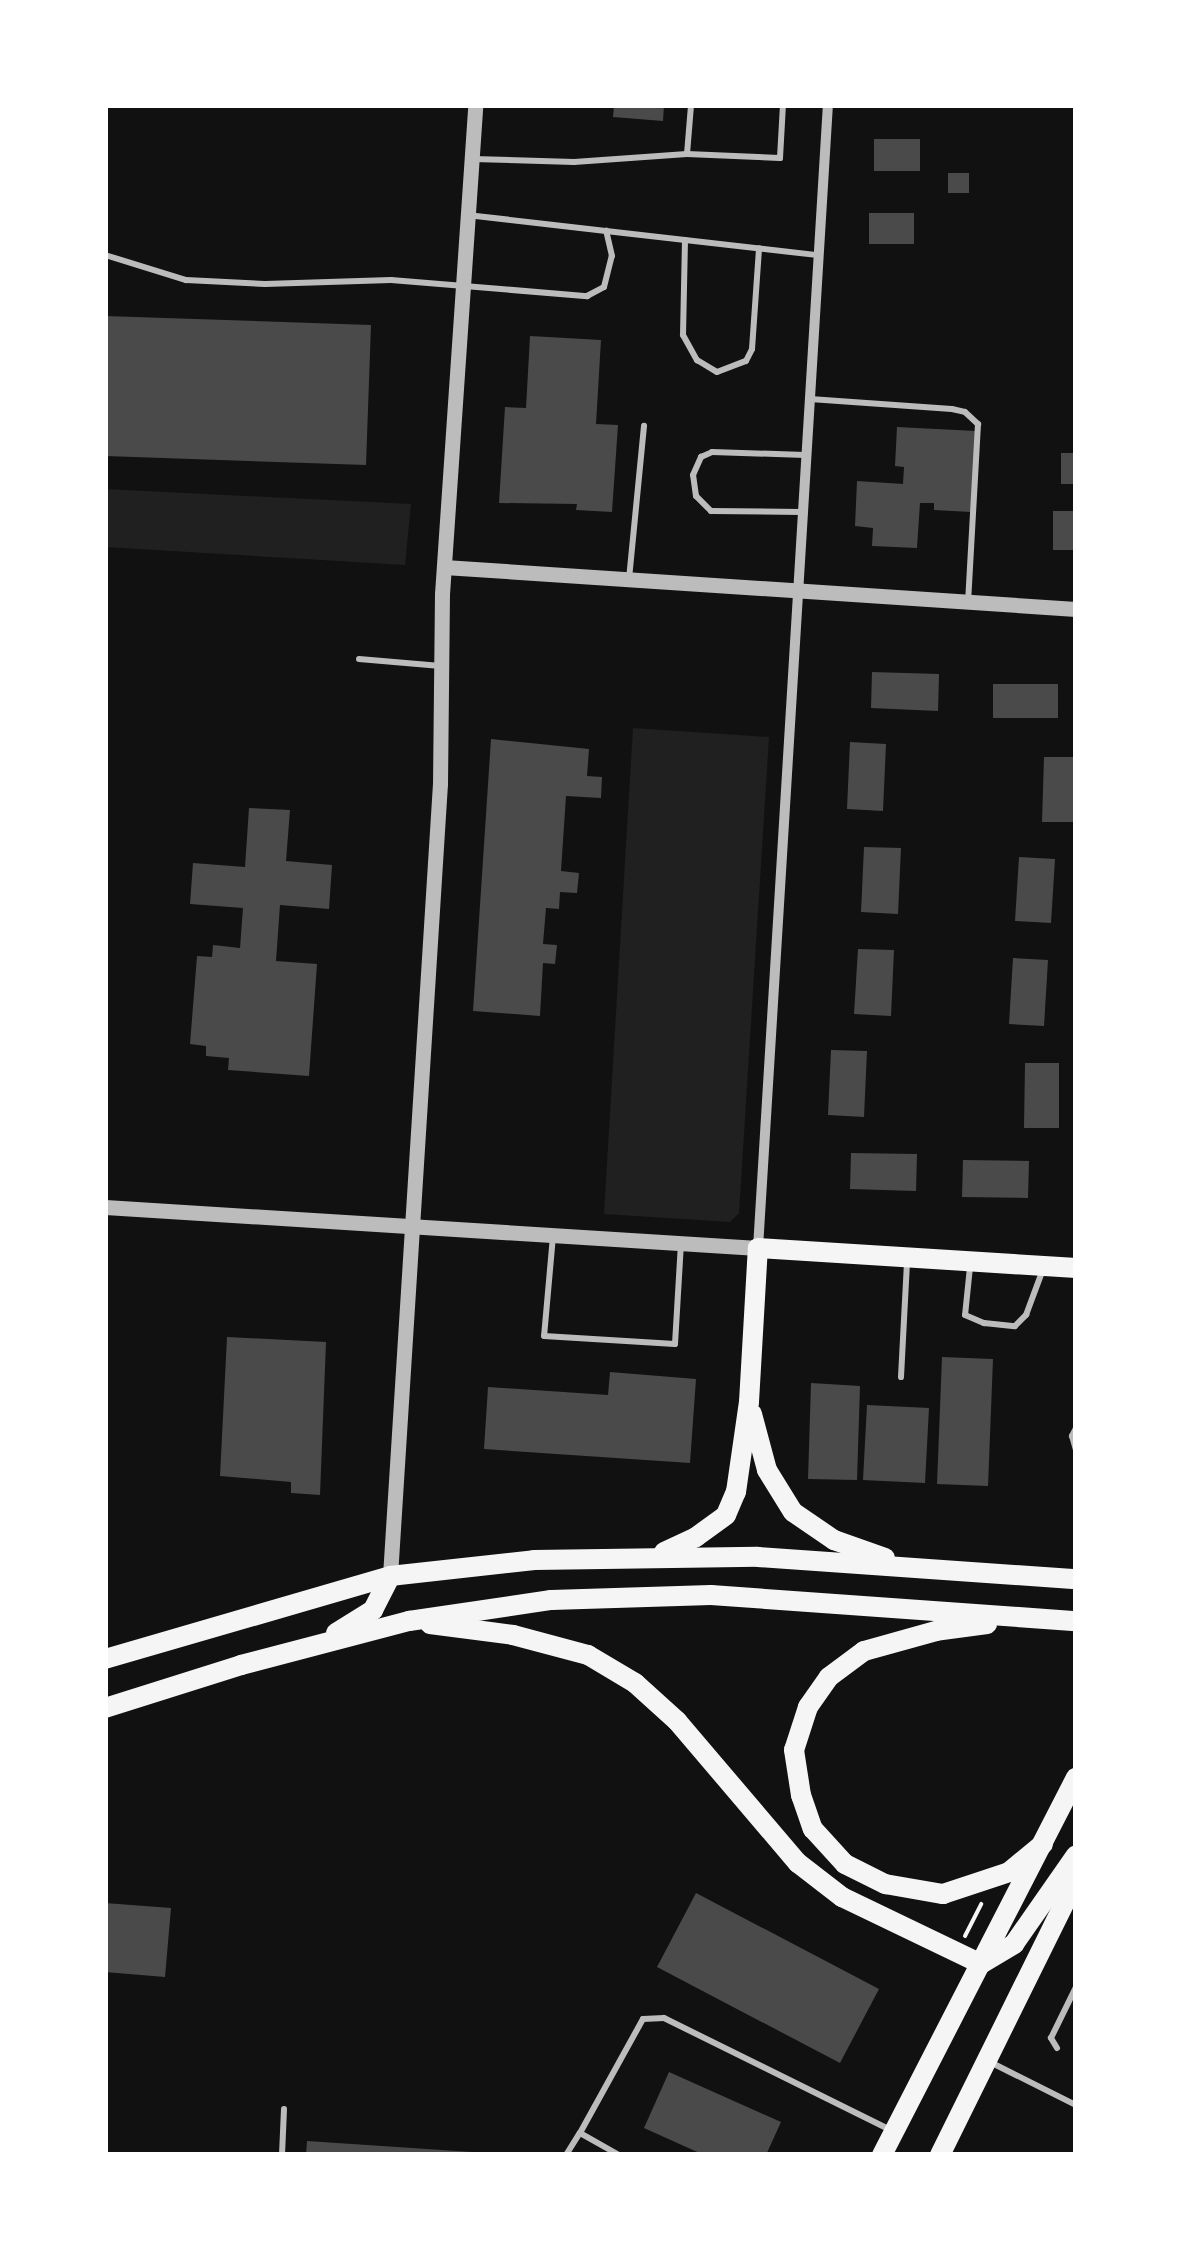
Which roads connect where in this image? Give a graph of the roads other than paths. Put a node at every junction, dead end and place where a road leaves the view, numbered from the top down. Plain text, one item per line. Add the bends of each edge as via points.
1 (475, 105) edge
2 (691, 105) edge
3 (782, 105) edge
4 (828, 105) edge
5 (687, 154) junction
6 (471, 159) junction
7 (467, 215) junction
8 (606, 232) junction
9 (685, 240) junction
10 (760, 248) junction
11 (105, 255) edge
12 (818, 255) junction
13 (462, 286) junction
14 (809, 398) junction
15 (644, 426) dead end
16 (805, 454) junction
17 (801, 512) junction
18 (444, 567) junction
19 (629, 580) junction
20 (798, 592) junction
21 (968, 602) junction
22 (1076, 609) edge
23 (359, 660) dead end
24 (441, 666) junction
25 (105, 1207) edge
26 (412, 1226) junction
27 (553, 1235) junction
28 (681, 1243) junction
29 (758, 1248) junction
30 (908, 1257) junction
31 (970, 1261) junction
32 (1044, 1265) junction
33 (1076, 1268) edge
34 (901, 1378) dead end
35 (749, 1402) junction
36 (1076, 1428) edge
37 (1076, 1450) edge
38 (658, 1554) junction
39 (912, 1567) junction
40 (390, 1576) junction
41 (1076, 1579) edge
42 (1031, 1618) junction
43 (408, 1620) junction
44 (1076, 1621) edge
45 (317, 1644) junction
46 (105, 1659) edge
47 (105, 1708) edge
48 (1076, 1778) edge
49 (1043, 1844) junction
50 (1076, 1855) edge
51 (1075, 1882) edge
52 (982, 1964) junction
53 (1076, 1988) edge
54 (1057, 2048) dead end
55 (988, 2060) junction
56 (1076, 2105) edge
57 (284, 2109) dead end
58 (894, 2131) junction
59 (580, 2133) junction
60 (282, 2155) edge
61 (566, 2155) edge
62 (619, 2155) edge
63 (882, 2155) edge
64 (940, 2155) edge

1 - 6 street
2 - 5 lane
3 - 5 lane via 780,158
4 - 12 street
5 - 6 lane via 574,162
6 - 7 street
7 - 8 lane
7 - 13 street
8 - 9 lane
8 - 13 lane via 610,272 596,294
9 - 10 lane
9 - 10 lane via 683,335 697,360 717,372 746,361 752,350
10 - 12 lane
11 - 13 lane via 186,280
12 - 14 street
13 - 18 street
14 - 16 street
14 - 21 lane via 952,409 978,424
15 - 19 lane
16 - 17 street
16 - 17 lane via 712,452 701,457 693,475 696,496 710,511
17 - 20 street
18 - 19 street
18 - 24 street
19 - 20 street
20 - 21 street
20 - 29 street
21 - 22 street
23 - 24 lane
24 - 26 street via 440,784
25 - 26 street
26 - 27 street
26 - 40 street
27 - 28 street
27 - 28 lane via 544,1336 563,1338 675,1344
28 - 29 street
29 - 30 main road
29 - 35 main road
30 - 31 main road
30 - 34 lane
31 - 32 main road
31 - 32 lane via 965,1315 1015,1326 1026,1315
32 - 33 main road
35 - 38 main road via 736,1492 726,1515
35 - 39 main road via 766,1470 792,1512 834,1540
36 - 37 lane
38 - 39 main road
38 - 40 main road
39 - 41 main road
40 - 45 main road via 374,1610
40 - 46 main road
42 - 43 main road via 712,1595 551,1600
42 - 44 main road
42 - 49 main road via 936,1631 864,1651 829,1677 808,1707 794,1750 800,1796 814,1829 844,1864 885,1884 943,1894 1009,1872
43 - 45 main road
43 - 52 main road via 588,1655 636,1683 677,1721 798,1863 842,1897
45 - 47 main road
48 - 49 main road
49 - 52 main road
50 - 52 main road via 1014,1944
51 - 55 main road
52 - 58 main road
53 - 54 lane via 1051,2038
55 - 56 lane
55 - 64 main road
57 - 60 lane
58 - 59 lane via 664,2018 643,2019
58 - 63 main road
59 - 61 lane
59 - 62 lane

